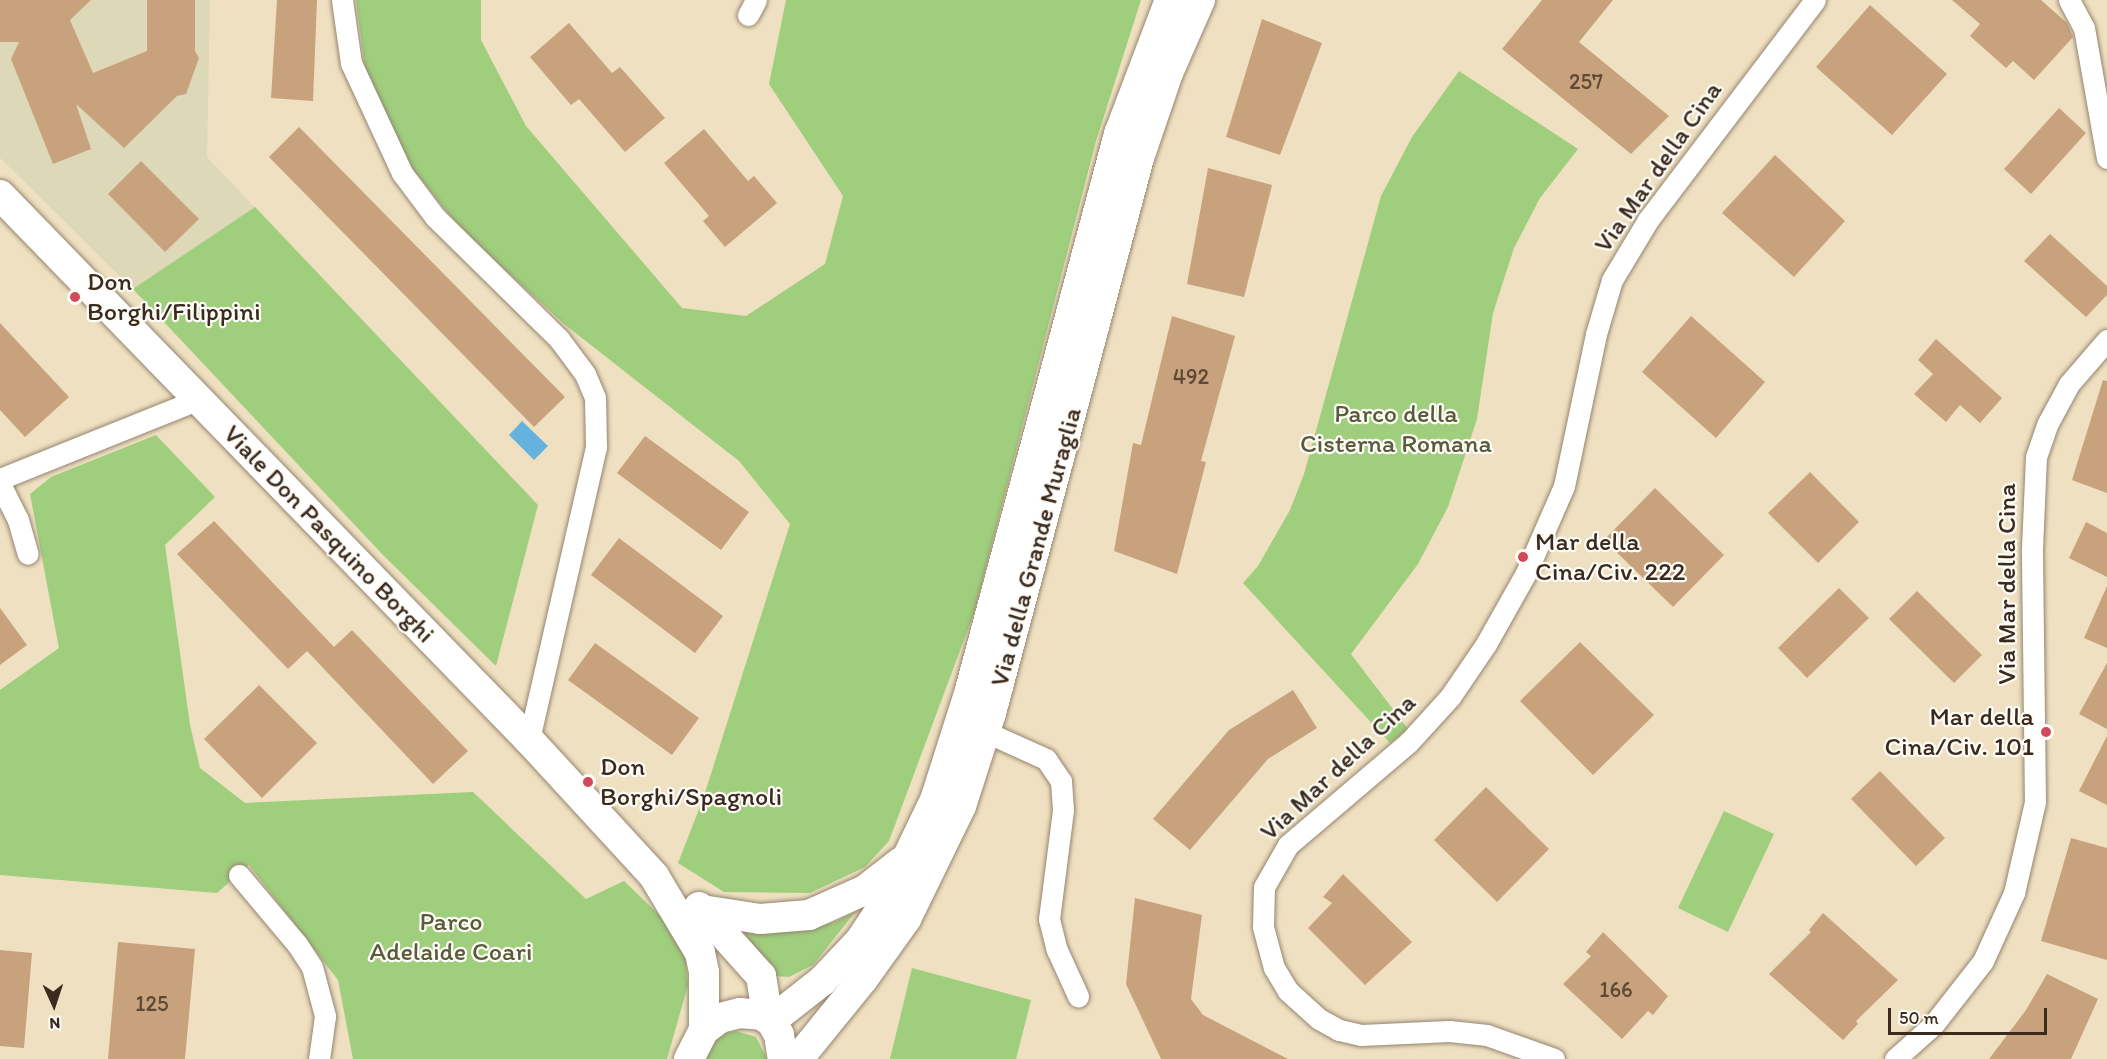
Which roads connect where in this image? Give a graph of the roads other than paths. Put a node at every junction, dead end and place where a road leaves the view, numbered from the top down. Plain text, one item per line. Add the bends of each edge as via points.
1 (342, 0) edge
2 (1170, 0) edge
3 (1200, 0) edge
4 (1815, 0) edge
5 (2069, 0) edge
6 (2107, 158) edge
7 (0, 195) edge
8 (2107, 340) edge
9 (200, 399) junction
10 (0, 479) edge
11 (0, 484) edge
12 (28, 554) dead end
13 (986, 732) junction
14 (529, 740) junction
15 (912, 851) junction
16 (239, 875) dead end
17 (654, 876) junction
18 (702, 910) junction
19 (1078, 996) dead end
20 (769, 1020) junction
21 (704, 1030) junction
22 (319, 1059) edge
23 (689, 1059) edge
24 (783, 1059) edge
25 (798, 1059) edge
26 (1554, 1059) edge
27 (1895, 1059) edge

1 - 14 street via 351,63 402,174 444,226 559,339 585,374 595,398 596,447
2 - 15 street, Via della Grande Muraglia via 1119,134 970,690 939,790
3 - 13 street, Via della Grande Muraglia via 1168,73 1139,158
4 - 26 street, Via Mar della Cina via 1648,220 1612,280 1596,334 1564,486 1526,573 1486,644 1450,698 1409,742 1288,846 1264,887 1263,927 1274,968 1288,991 1319,1019 1339,1030 1361,1035 1476,1033
5 - 6 street via 2084,28
7 - 9 street, Viale Don Pasquino Borghi
8 - 27 street, Via Mar della Cina via 2069,384 2048,423 2036,457 2032,548 2035,802 2014,893 1983,961 1933,1025
9 - 10 street
9 - 14 street, Viale Don Pasquino Borghi
11 - 12 street via 18,520
13 - 19 street via 1046,759 1061,781 1063,817 1051,880 1049,920 1057,951
13 - 25 street, Via della Grande Muraglia via 962,806 914,906 864,979
14 - 17 street, Viale Don Pasquino Borghi
15 - 18 street via 865,890 809,915 760,919
15 - 20 street, Via della Grande Muraglia via 887,900 848,956
16 - 22 street via 293,938 312,967 325,1016
17 - 18 street, Viale Don Pasquino Borghi
17 - 21 street, Viale Don Pasquino Borghi via 700,953 704,972
18 - 20 street, Viale Don Pasquino Borghi via 761,976
20 - 21 street via 740,1013 720,1018
20 - 24 street, Viale Don Pasquino Borghi via 780,1035
21 - 23 street

